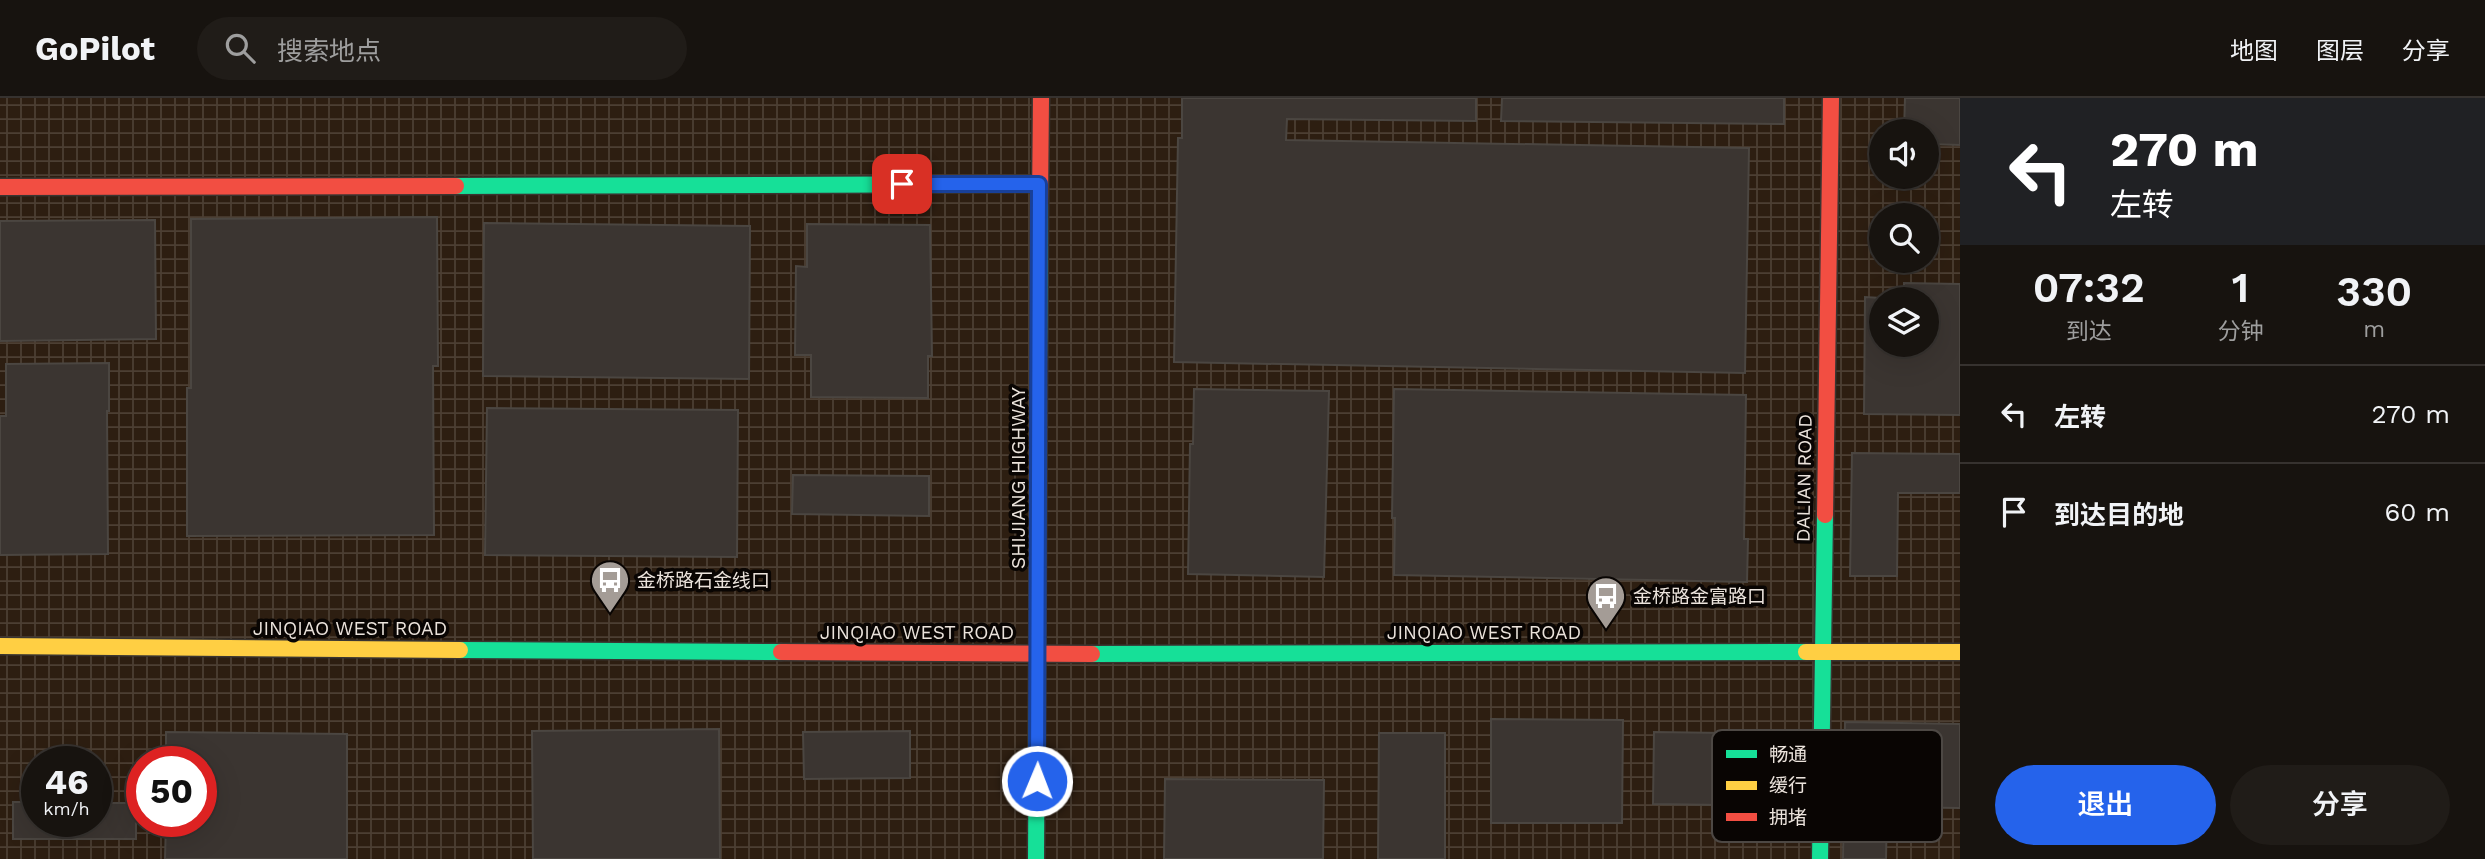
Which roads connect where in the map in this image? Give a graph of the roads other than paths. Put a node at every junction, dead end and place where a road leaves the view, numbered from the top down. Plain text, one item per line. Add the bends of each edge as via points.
1 (1041, 98) edge
2 (1831, 98) edge
3 (1039, 184) junction
4 (0, 187) edge
5 (0, 646) edge
6 (1822, 652) junction
7 (1960, 652) edge
8 (1039, 654) junction
9 (1821, 730) edge
10 (1036, 859) edge

1 - 3 street, SHIJIANG HIGHWAY
2 - 6 street, DALIAN ROAD
3 - 4 street
3 - 8 street, SHIJIANG HIGHWAY
5 - 8 street, JINQIAO WEST ROAD
6 - 7 street, JINQIAO WEST ROAD
6 - 8 street, JINQIAO WEST ROAD
6 - 9 street, DALIAN ROAD
8 - 10 street, SHIJIANG HIGHWAY

